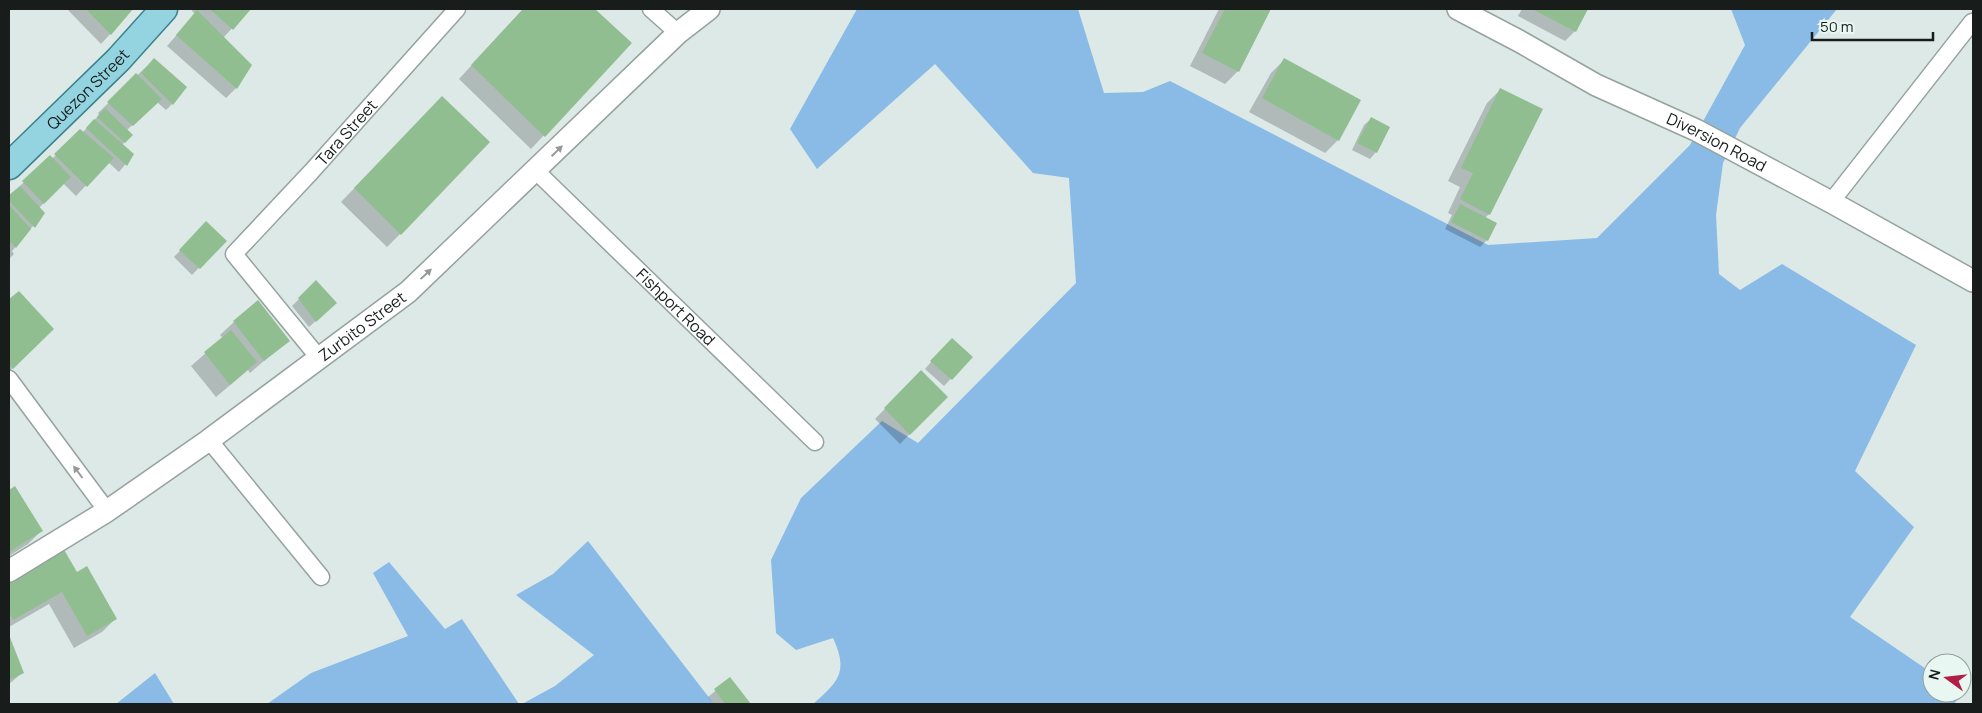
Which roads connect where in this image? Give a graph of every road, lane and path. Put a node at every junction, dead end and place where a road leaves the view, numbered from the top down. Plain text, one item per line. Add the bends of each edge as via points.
1 (164, 9) edge
2 (457, 9) edge
3 (651, 9) edge
4 (709, 9) edge
5 (1458, 9) edge
6 (1972, 22) dead end
7 (678, 33) junction
8 (9, 166) edge
9 (536, 170) junction
10 (1831, 202) junction
11 (1973, 281) edge
12 (319, 358) junction
13 (9, 379) edge
14 (209, 440) junction
15 (815, 442) dead end
16 (107, 511) junction
17 (9, 571) edge
18 (320, 577) dead end

1 - 8 main road, Quezon Street via 118,60
2 - 12 street, Tara Street via 234,254
3 - 7 street
4 - 7 street
5 - 10 street, Diversion Road via 1596,85 1696,130
6 - 10 street
9 -> 7 street, Zurbito Street
12 -> 9 street, Zurbito Street via 408,292
9 - 15 street, Fishport Road
10 - 11 street, Diversion Road
12 - 14 street, Zurbito Street
16 -> 13 street
14 - 16 street, Zurbito Street
14 - 18 street
16 - 17 street, Zurbito Street

